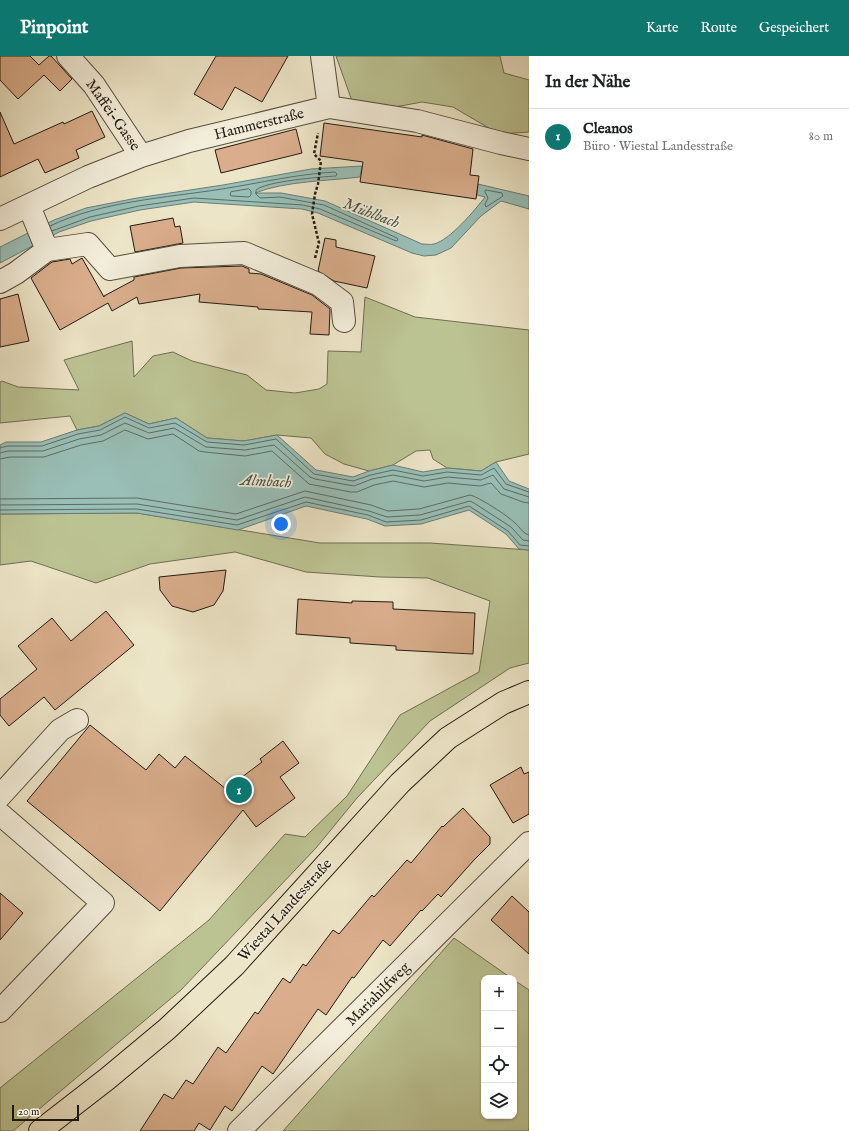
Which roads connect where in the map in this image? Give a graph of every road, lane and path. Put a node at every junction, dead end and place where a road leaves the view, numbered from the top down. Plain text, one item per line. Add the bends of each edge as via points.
1 (68, 56) edge
2 (322, 56) edge
3 (329, 107) junction
4 (529, 149) edge
5 (141, 156) junction
6 (320, 161) dead end
7 (31, 211) junction
8 (0, 220) edge
9 (46, 246) junction
10 (309, 280) junction
11 (0, 282) edge
12 (344, 321) dead end
13 (529, 692) edge
14 (77, 720) dead end
15 (0, 796) edge
16 (0, 814) edge
17 (525, 856) edge
18 (0, 1011) edge
19 (40, 1131) edge
20 (239, 1131) edge

1 - 5 street, Maffei-Gasse via 94,85
2 - 3 street
3 - 4 street, Hammerstraße via 417,121
3 - 5 street, Hammerstraße via 189,141
5 - 7 street, Hammerstraße via 88,177
6 - 10 path via 312,214 319,243
7 - 8 street, Hammerstraße
7 - 9 street
9 - 10 street via 88,244 110,269 180,256 244,253
9 - 11 street via 16,273
10 - 12 street via 342,302
13 - 19 main road, Wiestal Landesstraße via 503,703 448,738 400,783 234,966 166,1029
14 - 15 street via 60,730
16 - 18 street via 103,903
17 - 20 street, Mariahilfweg

